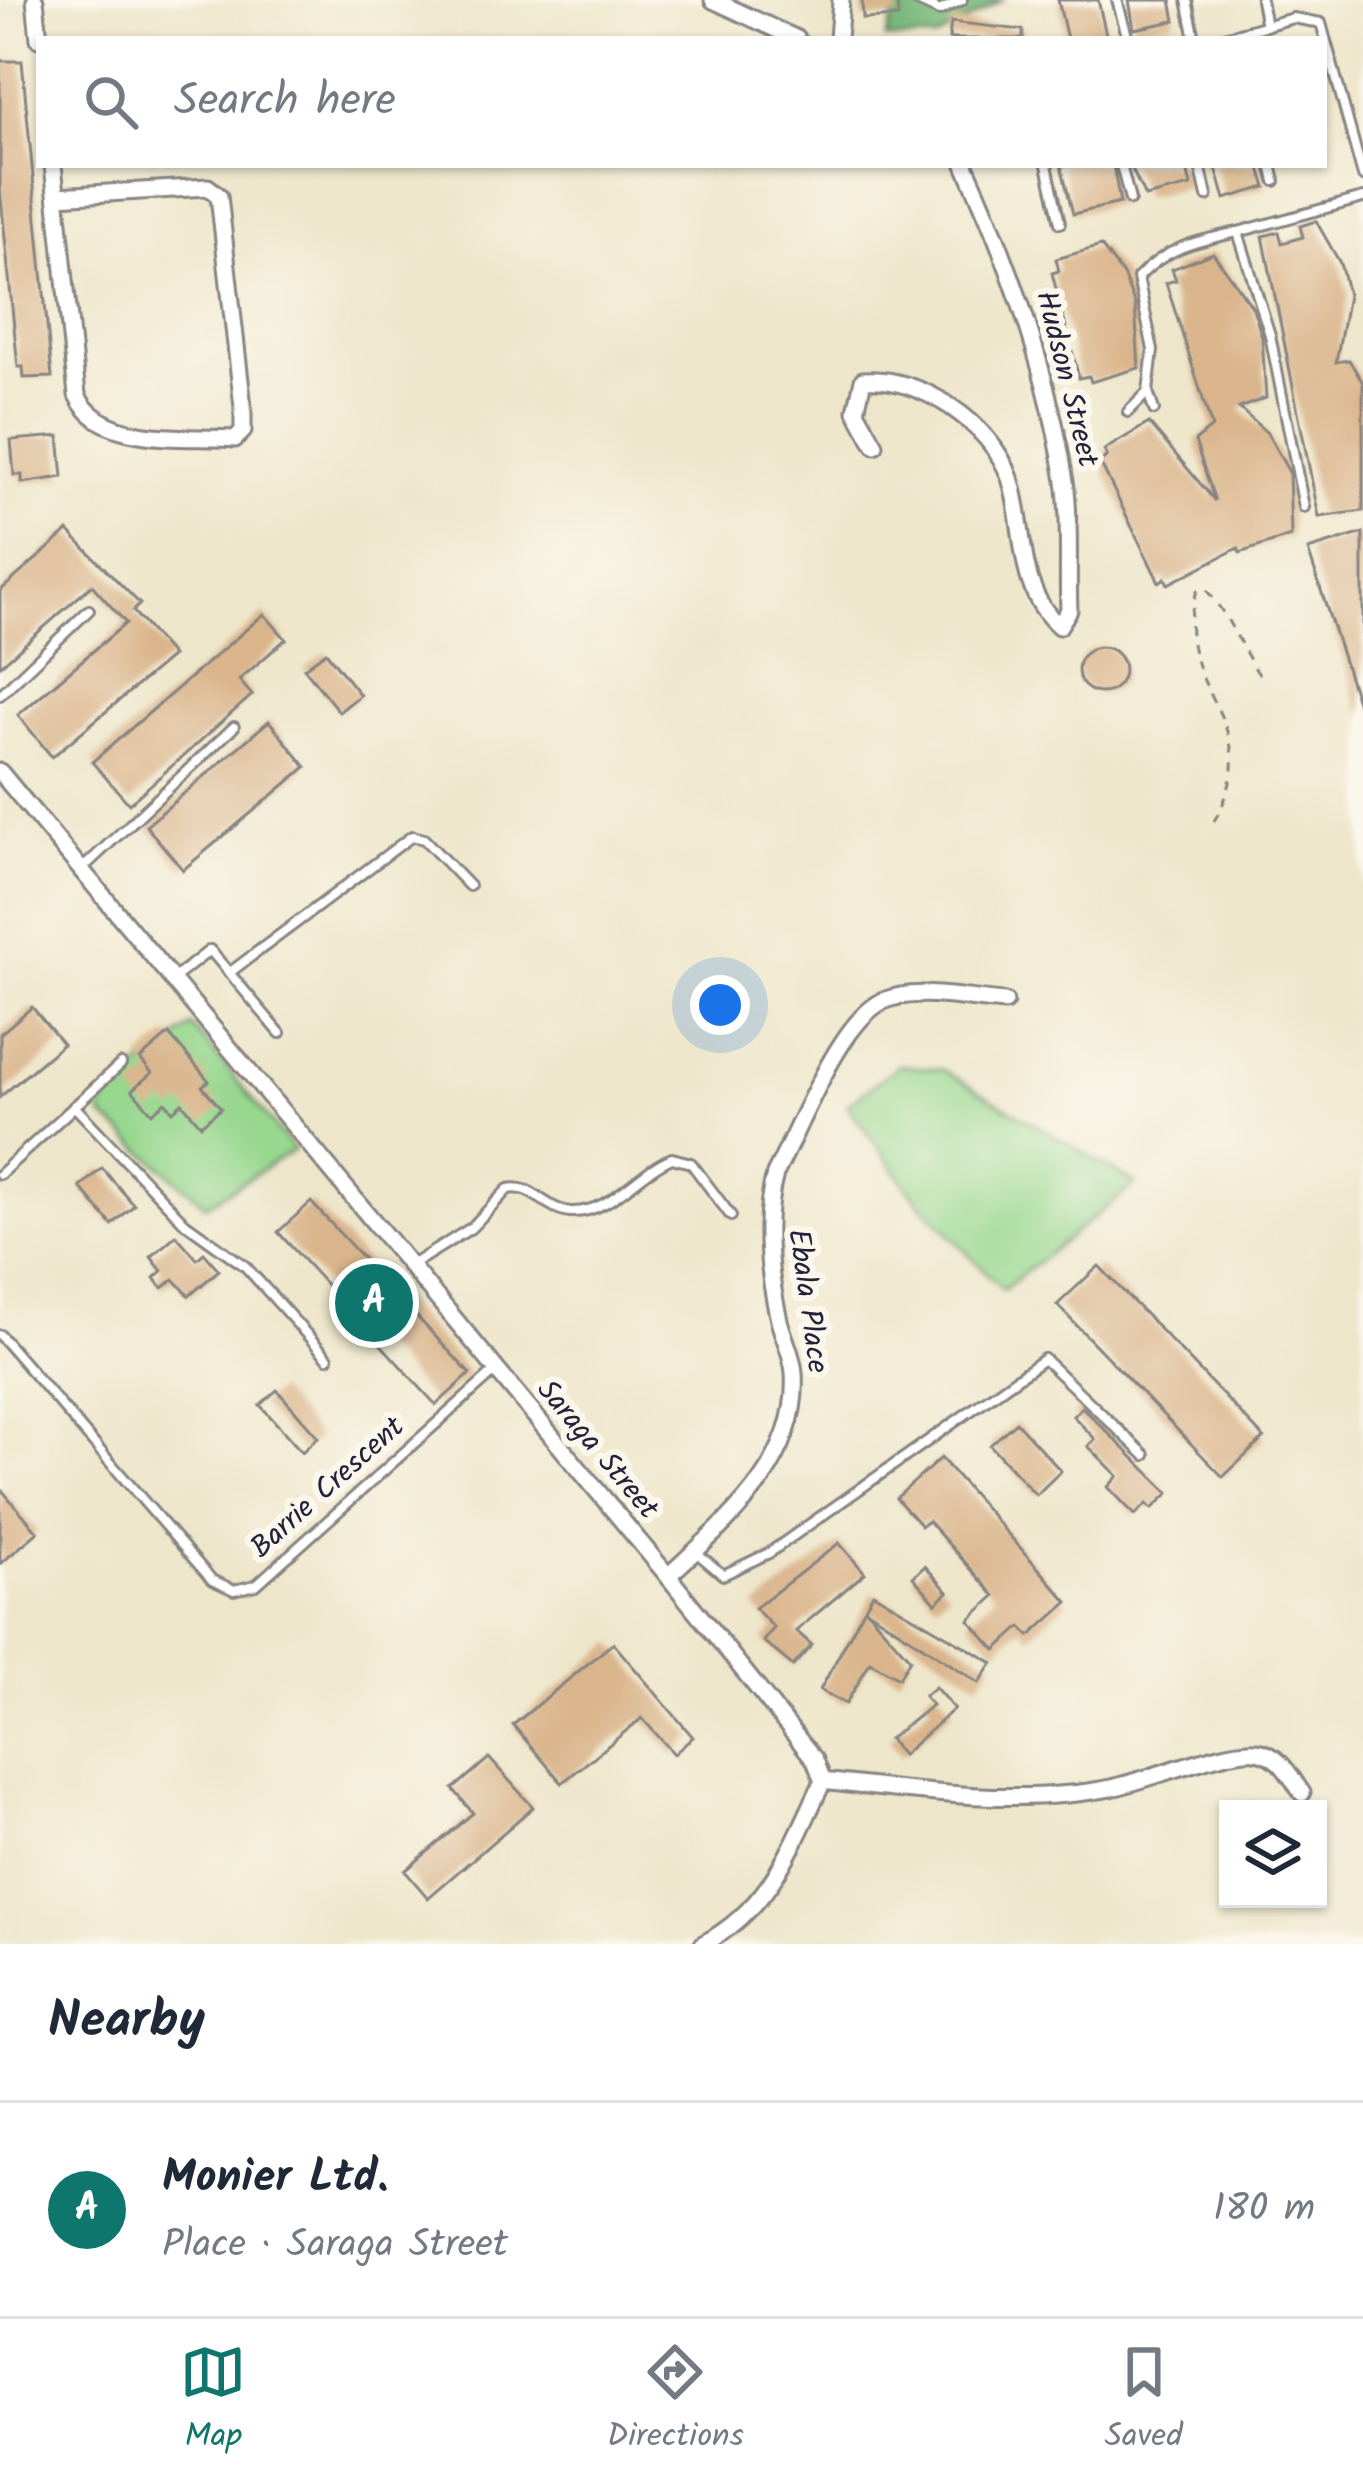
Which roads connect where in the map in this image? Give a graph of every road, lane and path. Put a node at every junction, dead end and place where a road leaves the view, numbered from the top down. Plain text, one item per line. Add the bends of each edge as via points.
1 (35, 0) edge
2 (713, 0) edge
3 (915, 0) edge
4 (962, 0) edge
5 (1117, 0) edge
6 (1187, 0) edge
7 (1261, 0) edge
8 (835, 3) edge
9 (1266, 26) junction
10 (39, 36) edge
11 (791, 36) edge
12 (838, 36) edge
13 (1127, 36) edge
14 (1194, 36) edge
15 (1237, 36) edge
16 (1325, 36) edge
17 (1327, 45) edge
18 (53, 168) edge
19 (966, 168) edge
20 (1048, 168) edge
21 (1122, 168) edge
22 (1202, 168) edge
23 (1271, 168) edge
24 (1363, 176) edge
25 (1275, 181) dead end
26 (57, 196) junction
27 (1208, 196) dead end
28 (1363, 198) edge
29 (1130, 200) dead end
30 (1060, 224) dead end
31 (1238, 232) junction
32 (1148, 392) junction
33 (1154, 410) dead end
34 (1127, 412) dead end
35 (875, 445) dead end
36 (1304, 507) dead end
37 (89, 610) dead end
38 (1260, 676) dead end
39 (0, 695) edge
40 (234, 727) dead end
41 (0, 772) edge
42 (1214, 821) dead end
43 (82, 869) junction
44 (469, 886) dead end
45 (229, 973) junction
46 (171, 981) junction
47 (1005, 1002) dead end
48 (280, 1033) dead end
49 (121, 1064) dead end
50 (74, 1106) junction
51 (0, 1174) edge
52 (731, 1216) dead end
53 (409, 1267) junction
54 (0, 1334) edge
55 (328, 1358) dead end
56 (495, 1371) junction
57 (1145, 1455) dead end
58 (694, 1551) junction
59 (668, 1576) junction
60 (823, 1780) junction
61 (1302, 1793) dead end
62 (704, 1944) edge

1 - 10 street
2 - 11 street
3 - 4 lane via 938,11
5 - 13 lane
6 - 14 lane
7 - 9 lane
8 - 12 street
9 - 15 lane
9 - 16 lane via 1306,16 1321,23
17 - 24 lane
18 - 26 street
19 - 35 street, Hudson Street via 1032,335 1053,418 1066,487 1069,610 1059,626 1040,610 1018,540 1010,477 982,436 942,401 893,377 863,380 856,411
20 - 30 lane
21 - 29 lane
22 - 27 lane
23 - 25 lane
26 - 26 street via 77,395 86,414 118,430 235,440 243,407 220,196 208,188
28 - 31 lane
31 - 32 lane via 1185,244 1138,278 1153,350
31 - 36 lane via 1270,335
32 - 33 lane
32 - 34 lane
37 - 39 lane
38 - 42 path via 1221,607 1197,591 1190,610 1194,656 1236,752 1235,776
40 - 43 lane
41 - 43 street, Saraga Street
43 - 46 street, Saraga Street
44 - 45 lane via 412,836
45 - 46 lane via 210,950
45 - 48 lane
46 - 53 street, Saraga Street
47 - 58 street, Ebala Place via 920,995 885,1000 854,1023 768,1201 769,1257 795,1370 791,1411 777,1455 747,1502
49 - 50 lane
50 - 51 lane
50 - 55 lane via 185,1223 245,1266
52 - 53 lane via 691,1163 672,1158 583,1211 508,1189 474,1226
53 - 56 street, Saraga Street
54 - 56 lane, Barrie Crescent via 212,1580 233,1590 256,1585
56 - 59 street, Saraga Street
57 - 58 lane via 1044,1358 769,1553 723,1575
58 - 59 street, Ebala Place
59 - 60 street, Saraga Street
60 - 61 street via 1042,1794 1108,1788 1255,1751 1281,1763
60 - 62 street via 772,1888

